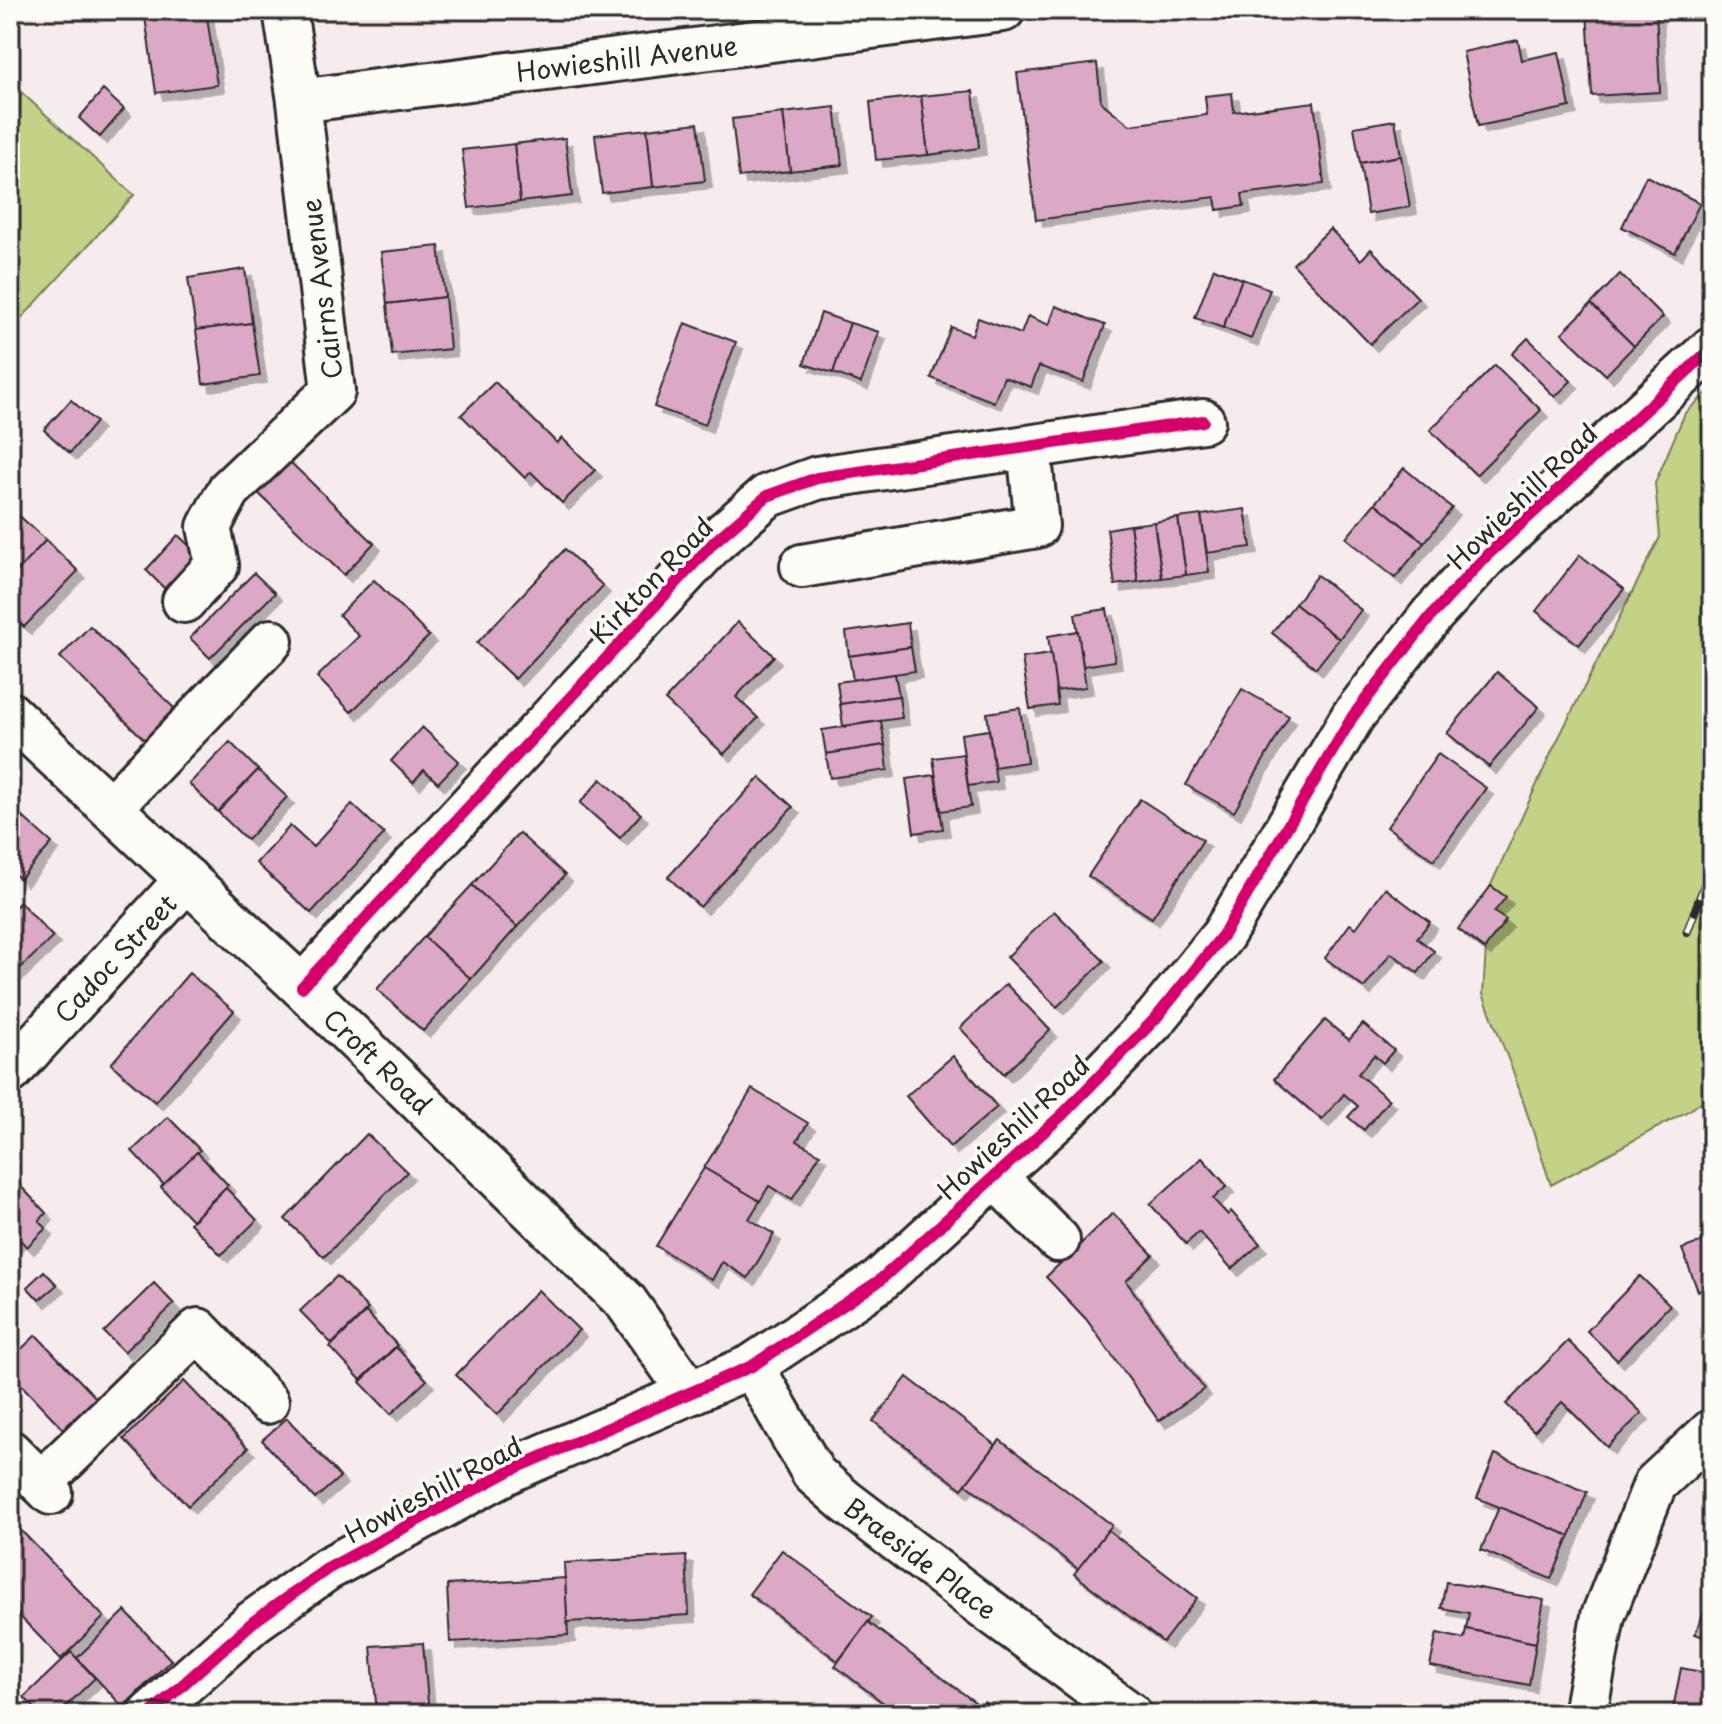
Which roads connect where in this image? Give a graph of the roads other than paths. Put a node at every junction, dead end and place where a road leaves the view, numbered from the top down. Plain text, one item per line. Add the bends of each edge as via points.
1 (285, 10) edge
2 (1003, 10) edge
3 (854, 19) edge
4 (299, 101) junction
5 (1712, 348) edge
6 (1203, 421) dead end
7 (1029, 447) junction
8 (802, 566) dead end
9 (184, 601) dead end
10 (271, 641) dead end
11 (10, 714) edge
12 (111, 807) junction
13 (187, 879) junction
14 (302, 987) junction
15 (10, 1072) edge
16 (994, 1176) junction
17 (1058, 1240) dead end
18 (752, 1366) junction
19 (690, 1393) junction
20 (267, 1402) dead end
21 (1712, 1431) edge
22 (10, 1452) edge
23 (150, 1714) edge
24 (1130, 1714) edge
25 (1585, 1714) edge

1 - 4 street, Cairns Avenue
2 - 3 street, Howieshill Avenue
3 - 4 street, Howieshill Avenue
4 - 9 street, Cairns Avenue via 333,391 229,490 209,527 217,565
5 - 16 street, Howieshill Road via 1486,556 1431,616 1353,716 1223,935 1156,1018
6 - 7 street, Kirkton Road
7 - 8 street via 1037,526
7 - 14 street, Kirkton Road via 817,478 767,496 714,542
10 - 12 street
11 - 12 street, Croft Road
12 - 13 street, Croft Road
13 - 14 street, Croft Road
13 - 15 street, Cadoc Street
14 - 19 street, Croft Road via 626,1302
16 - 17 street
16 - 18 street, Howieshill Road via 879,1281
18 - 19 street, Howieshill Road
18 - 24 street, Braeside Place via 814,1474
19 - 23 street, Howieshill Road via 511,1470 327,1569 253,1622
20 - 22 street via 198,1330 46,1488
21 - 25 street via 1655,1484 1603,1616

